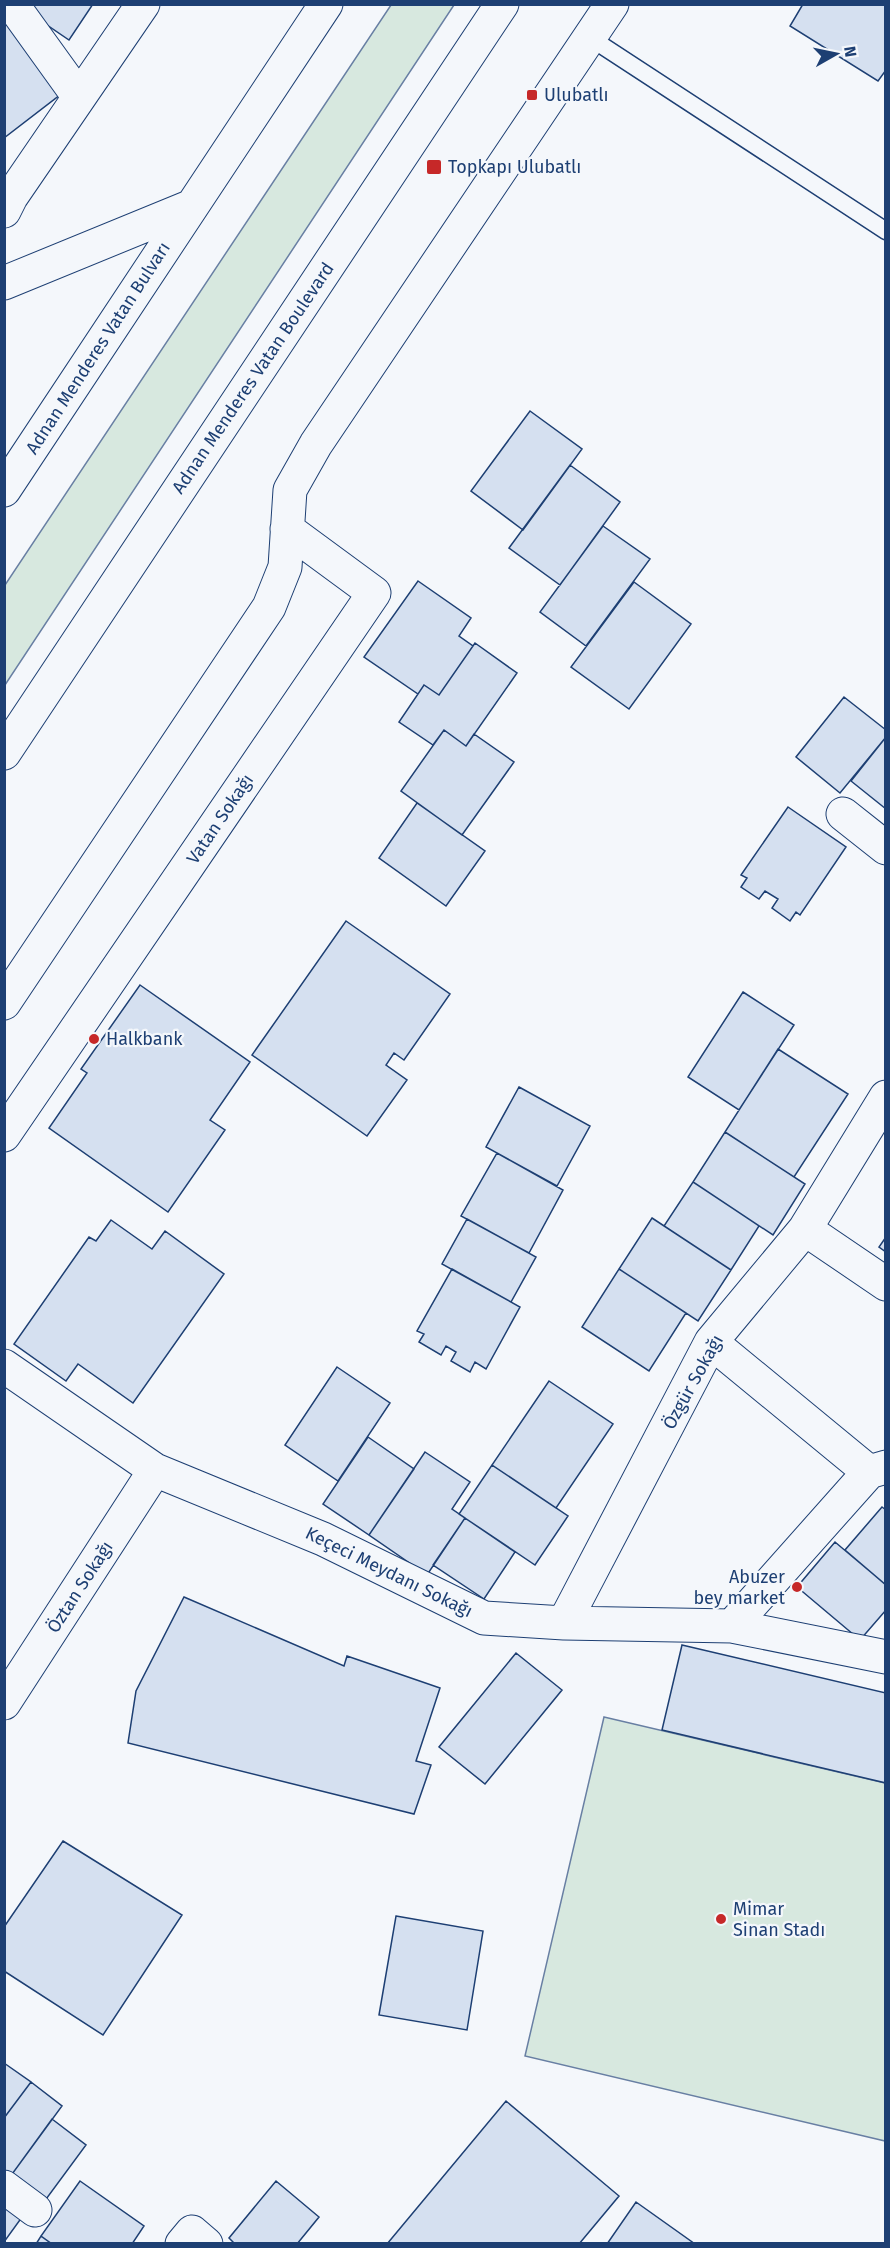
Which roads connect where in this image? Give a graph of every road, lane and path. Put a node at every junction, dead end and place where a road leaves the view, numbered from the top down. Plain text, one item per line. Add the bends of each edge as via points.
1 (12, 4) edge
2 (143, 4) edge
3 (326, 4) edge
4 (502, 4) edge
5 (612, 4) edge
6 (589, 37) junction
7 (79, 97) junction
8 (192, 206) junction
9 (4, 211) edge
10 (885, 231) edge
11 (4, 283) edge
12 (4, 490) edge
13 (287, 529) junction
14 (4, 753) edge
15 (843, 814) dead end
16 (885, 848) edge
17 (4, 1003) edge
18 (885, 1096) edge
19 (4, 1135) edge
20 (805, 1229) junction
21 (885, 1284) edge
22 (711, 1342) junction
23 (4, 1366) edge
24 (877, 1469) edge
25 (155, 1470) junction
26 (564, 1623) junction
27 (732, 1626) junction
28 (885, 1657) edge
29 (4, 1703) edge
30 (4, 2187) edge
31 (35, 2210) dead end
32 (182, 2244) edge
33 (206, 2244) edge

1 - 7 street
2 - 7 street
3 - 8 street
4 - 14 street, Adnan Menderes Vatan Boulevard
5 - 6 street
6 - 10 lane
6 - 13 street via 316,444 290,490
7 - 9 street
8 - 11 street
8 - 12 street, Adnan Menderes Vatan Bulvarı
13 - 17 street via 285,567 269,607
13 - 19 street, Vatan Sokağı via 374,593
15 - 16 street
18 - 20 street, Özgür Sokağı
20 - 21 street
20 - 22 street, Özgür Sokağı
22 - 24 street
22 - 26 street, Özgür Sokağı
23 - 25 street, Keçeci Meydanı Sokağı
24 - 27 street
25 - 26 street, Keçeci Meydanı Sokağı via 323,1539 484,1618
25 - 29 street, Öztan Sokağı
26 - 27 street, Keçeci Meydanı Sokağı
27 - 28 street, Keçeci Meydanı Sokağı
30 - 31 street
32 - 33 street via 192,2232

